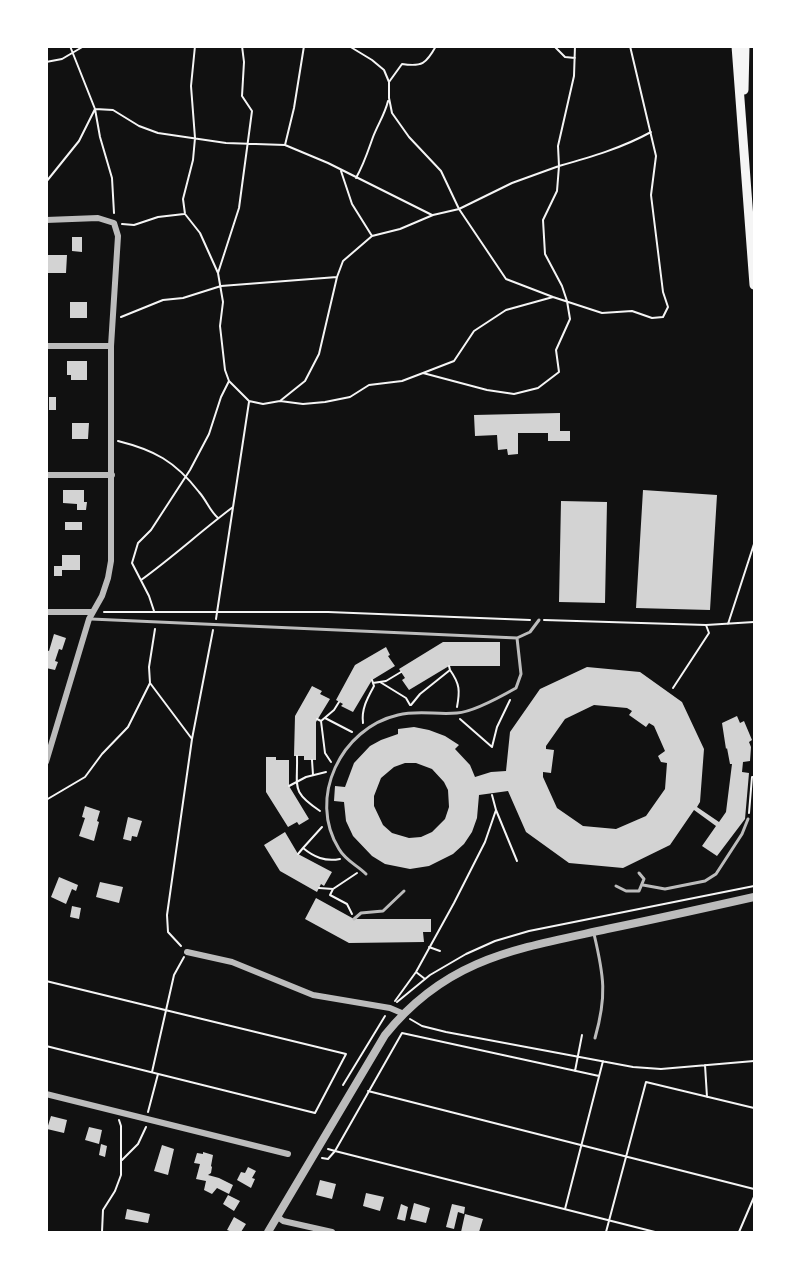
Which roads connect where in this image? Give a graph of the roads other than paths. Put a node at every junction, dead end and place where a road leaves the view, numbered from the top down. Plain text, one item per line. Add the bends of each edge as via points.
1 (736, 46) edge
2 (745, 46) edge
3 (742, 110) junction
4 (46, 220) edge
5 (754, 285) edge
6 (46, 346) edge
7 (111, 346) junction
8 (46, 475) edge
9 (112, 475) junction
10 (46, 612) edge
11 (90, 615) junction
12 (539, 620) road end
13 (517, 638) junction
14 (46, 762) edge
15 (748, 819) road end
16 (639, 873) dead end
17 (366, 874) dead end
18 (643, 885) junction
19 (616, 886) dead end
20 (404, 891) dead end
21 (754, 897) edge
22 (354, 919) road end
23 (593, 932) junction
24 (187, 952) road end
25 (404, 1014) junction
26 (595, 1038) dead end
27 (46, 1094) edge
28 (288, 1154) dead end
29 (278, 1217) junction
30 (268, 1233) edge
31 (332, 1233) edge

1 - 3 main road
2 - 3 main road
3 - 5 main road
4 - 7 street via 98,218 114,223 118,236
6 - 7 street
7 - 9 street
8 - 9 street
9 - 11 street via 111,561 102,596
10 - 11 street
11 - 13 lane via 154,622
11 - 14 street
12 - 13 lane via 530,632
13 - 17 lane via 521,674 516,688 459,714 397,715 375,723 334,767 327,794 332,834 345,857
15 - 18 lane via 716,874 705,881 665,889
16 - 18 lane
18 - 19 lane via 639,891
20 - 22 lane via 383,911 361,913
21 - 23 street
23 - 25 street via 480,961 439,983
23 - 26 lane via 604,991
24 - 25 street via 232,962 313,995 390,1008
25 - 29 street via 385,1035
27 - 28 street
29 - 30 street
29 - 31 street

